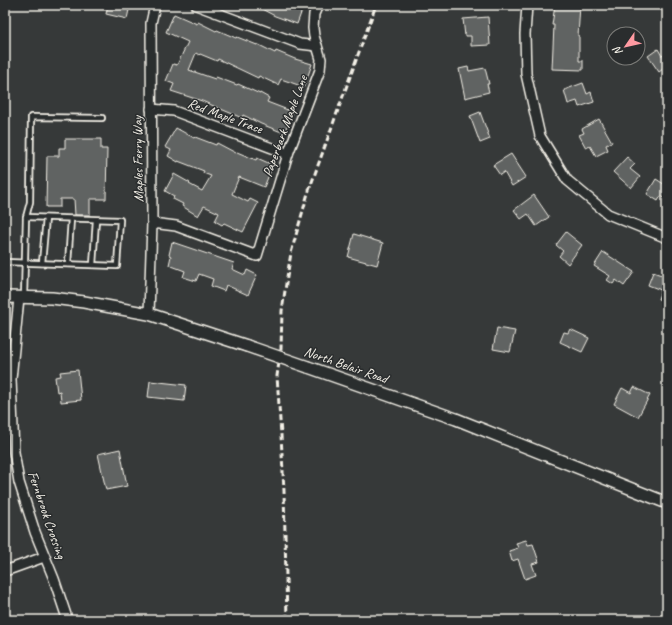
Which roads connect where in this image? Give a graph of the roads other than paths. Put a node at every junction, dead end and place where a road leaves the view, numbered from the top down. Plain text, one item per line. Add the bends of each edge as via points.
1 (155, 5) edge
2 (196, 5) edge
3 (318, 5) edge
4 (527, 5) edge
5 (317, 46) junction
6 (151, 109) junction
7 (102, 118) dead end
8 (288, 154) junction
9 (26, 217) junction
10 (46, 218) junction
11 (71, 219) junction
12 (96, 220) junction
13 (152, 223) junction
14 (667, 238) edge
15 (5, 262) edge
16 (25, 262) junction
17 (42, 263) junction
18 (68, 264) junction
19 (93, 265) junction
20 (5, 297) edge
21 (21, 298) junction
22 (149, 314) junction
23 (667, 503) edge
24 (44, 556) junction
25 (5, 571) edge
26 (66, 620) edge

1 - 6 street, Maples Ferry Way via 150,24
2 - 5 street via 300,44
3 - 5 street, Paperbark Maple Lane via 313,28
4 - 14 street via 526,74 540,136 567,180 608,214
5 - 8 street, Paperbark Maple Lane via 320,70
6 - 8 street, Red Maple Trace via 174,112
6 - 13 street, Maples Ferry Way
7 - 9 lane via 31,117 30,202
8 - 13 street, Paperbark Maple Lane via 257,256 176,226
9 - 10 lane
9 - 16 lane
10 - 11 lane
10 - 17 lane
11 - 12 lane
11 - 18 lane
12 - 19 lane
12 - 19 lane via 120,220 117,266
13 - 22 street, Maples Ferry Way
15 - 16 lane
16 - 17 lane
16 - 21 lane
17 - 18 lane
18 - 19 lane
20 - 21 street, North Belair Road
21 - 22 street, North Belair Road via 84,302
21 - 24 street, Fernbrook Crossing via 11,379 14,452 19,482
22 - 23 street, North Belair Road, bridge via 456,419
24 - 25 street
24 - 26 street, Fernbrook Crossing

